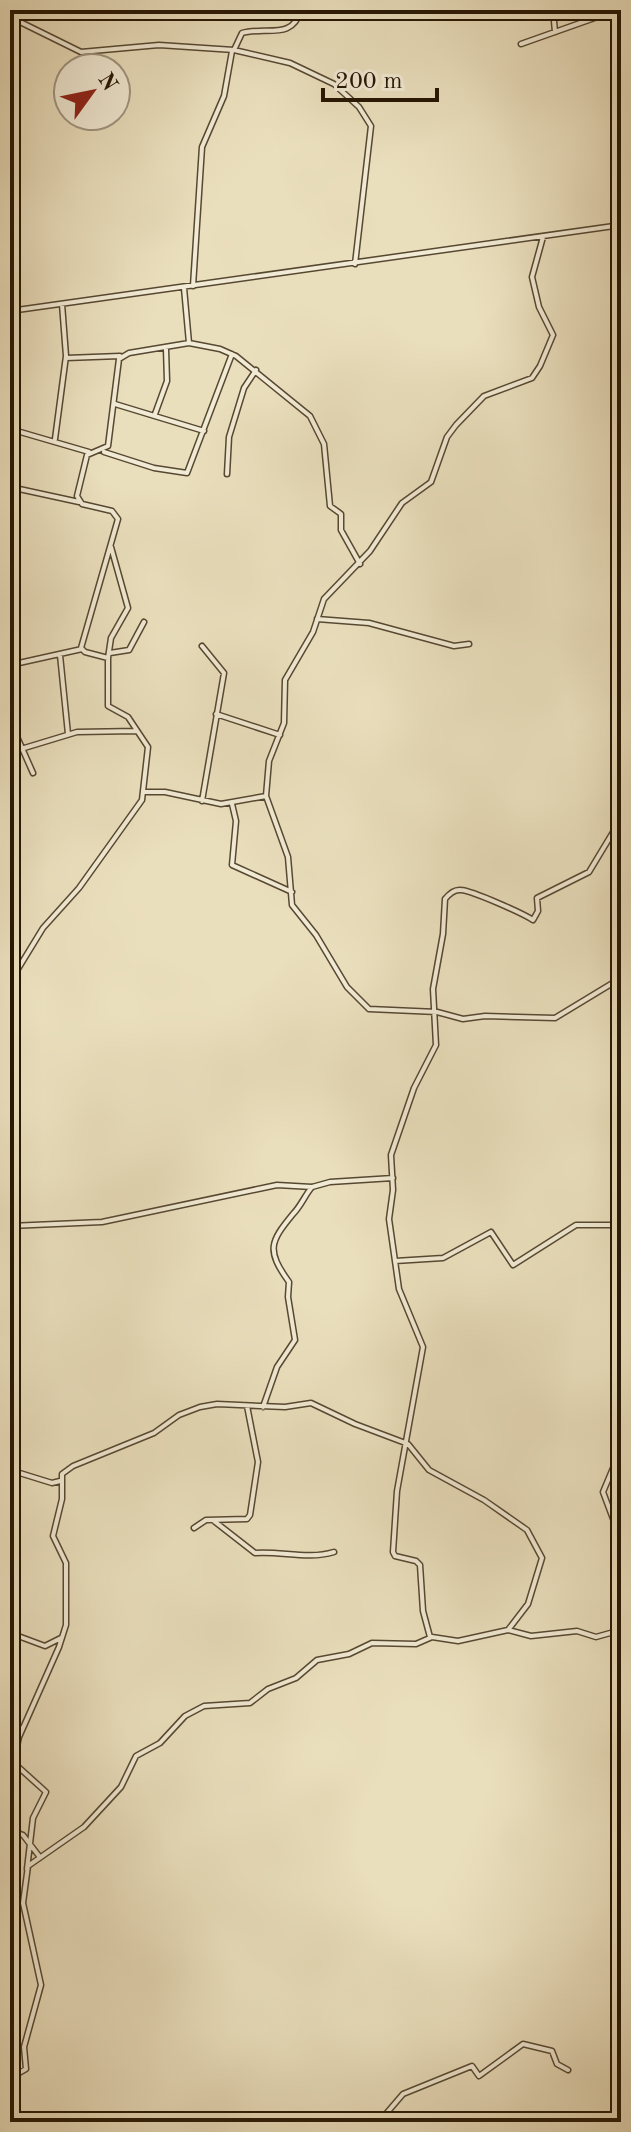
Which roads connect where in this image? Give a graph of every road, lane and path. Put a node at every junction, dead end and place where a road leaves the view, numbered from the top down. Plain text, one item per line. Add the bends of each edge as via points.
1 (301, 10) edge
2 (553, 10) edge
3 (617, 10) edge
4 (10, 17) edge
5 (555, 32) junction
6 (521, 44) dead end
7 (233, 50) junction
8 (621, 225) edge
9 (543, 237) junction
10 (355, 264) junction
11 (193, 287) junction
12 (184, 288) junction
13 (62, 304) junction
14 (10, 311) edge
15 (189, 343) junction
16 (10, 345) edge
17 (166, 349) junction
18 (232, 354) junction
19 (122, 356) junction
20 (66, 358) junction
21 (10, 369) edge
22 (256, 370) junction
23 (115, 404) junction
24 (155, 414) junction
25 (10, 429) edge
26 (204, 431) junction
27 (55, 439) junction
28 (102, 451) junction
29 (89, 452) junction
30 (227, 474) dead end
31 (10, 487) edge
32 (79, 502) junction
33 (110, 545) junction
34 (360, 564) junction
35 (317, 619) junction
36 (144, 622) dead end
37 (469, 644) dead end
38 (202, 646) dead end
39 (82, 649) junction
40 (60, 655) junction
41 (109, 655) junction
42 (10, 665) edge
43 (216, 714) junction
44 (10, 721) edge
45 (137, 731) junction
46 (68, 734) junction
47 (280, 735) junction
48 (21, 749) junction
49 (33, 773) dead end
50 (145, 792) junction
51 (266, 796) junction
52 (202, 801) junction
53 (232, 804) junction
54 (621, 819) edge
55 (292, 892) junction
56 (621, 978) edge
57 (10, 982) edge
58 (437, 1012) junction
59 (393, 1178) junction
60 (312, 1187) junction
61 (621, 1218) edge
62 (10, 1226) edge
63 (395, 1261) junction
64 (247, 1406) junction
65 (263, 1407) junction
66 (621, 1415) edge
67 (406, 1443) junction
68 (621, 1466) edge
69 (10, 1470) edge
70 (613, 1472) junction
71 (60, 1481) junction
72 (213, 1520) junction
73 (194, 1528) dead end
74 (621, 1540) edge
75 (334, 1552) dead end
76 (508, 1630) junction
77 (621, 1630) edge
78 (10, 1633) edge
79 (430, 1637) junction
80 (61, 1638) junction
81 (10, 1724) edge
82 (22, 1729) junction
83 (15, 1764) junction
84 (10, 1777) edge
85 (10, 1830) edge
86 (30, 1846) junction
87 (39, 1856) junction
88 (27, 1869) junction
89 (568, 2070) dead end
90 (10, 2078) edge
91 (379, 2122) edge

1 - 7 street via 291,28 242,33
2 - 5 street
3 - 5 street
4 - 7 street via 81,52 159,45
5 - 6 street
7 - 10 street via 290,63 319,76 367,117 371,133
7 - 11 street via 224,96 202,147
8 - 9 street
9 - 10 street
9 - 34 street via 532,277 553,335 540,366 532,378 484,396 460,420 447,437 431,482 402,503
10 - 11 street
11 - 12 street
12 - 13 street
12 - 15 street
13 - 14 street
13 - 20 street
15 - 17 street
15 - 18 street
16 - 21 street
17 - 19 street
17 - 24 street via 167,381
18 - 22 street
18 - 26 street
19 - 20 street
19 - 23 street
20 - 27 street
22 - 30 street via 244,388 229,437
22 - 34 street via 305,410 319,429 330,506 341,514 344,537
23 - 24 street
23 - 28 street via 108,446
24 - 26 street
25 - 27 street
26 - 28 street via 190,469 183,474
27 - 29 street
28 - 29 street
29 - 32 street
31 - 32 street
32 - 33 street via 115,513 118,521
33 - 39 street
33 - 41 street via 128,608 111,638
34 - 35 street via 326,596
35 - 37 street via 372,624 454,646
35 - 47 street via 285,680
36 - 41 street via 129,650
38 - 43 street via 224,672
39 - 40 street
39 - 41 street
40 - 42 street
40 - 46 street
41 - 45 street via 108,706 124,713
43 - 47 street
43 - 52 street
44 - 48 street
45 - 46 street
45 - 50 street via 148,748
46 - 48 street
47 - 51 street via 267,767
48 - 49 street
50 - 52 street
50 - 57 street via 79,888 43,928
51 - 53 street
51 - 55 street via 288,857
52 - 53 street
53 - 55 street via 232,865
54 - 58 street via 589,872 537,898 533,920 465,890 446,896 433,989
55 - 58 street via 293,909 364,1005 375,1011
56 - 58 street via 555,1018 463,1019
58 - 59 street via 436,1045 393,1146
59 - 60 street
59 - 63 street via 389,1219
60 - 62 street via 277,1185 102,1222
60 - 65 street via 280,1225 274,1241 276,1263 289,1282 295,1340 277,1367
61 - 63 street via 611,1225 576,1225 513,1265 491,1232 443,1258
63 - 67 street via 403,1305 423,1347
64 - 65 street
64 - 71 street via 211,1404 188,1411 154,1433 73,1466
64 - 72 street via 258,1462 251,1509 247,1519
65 - 67 street via 311,1403
66 - 70 street
67 - 76 street via 429,1470 484,1500 532,1536 542,1558 528,1604
67 - 79 street via 393,1552 420,1565
68 - 70 street
69 - 71 street
70 - 74 street via 603,1494
71 - 80 street via 62,1499 53,1536 66,1563
72 - 73 street
72 - 75 street via 255,1553 314,1557
76 - 77 street via 531,1636 577,1631 594,1637
76 - 79 street via 458,1641
78 - 80 street via 45,1646
79 - 87 street via 416,1644 369,1644 317,1660 250,1703 204,1706 189,1713 160,1743 136,1756 121,1787 84,1827
80 - 82 street
81 - 82 street
82 - 83 street
83 - 84 street
83 - 86 street via 46,1792 34,1812
85 - 86 street via 23,1835
86 - 87 street
86 - 88 street
87 - 88 street
88 - 90 street via 23,1903 41,1991 24,2047 26,2069
89 - 91 street via 557,2064 551,2051 520,2045 479,2076 472,2066 403,2094

